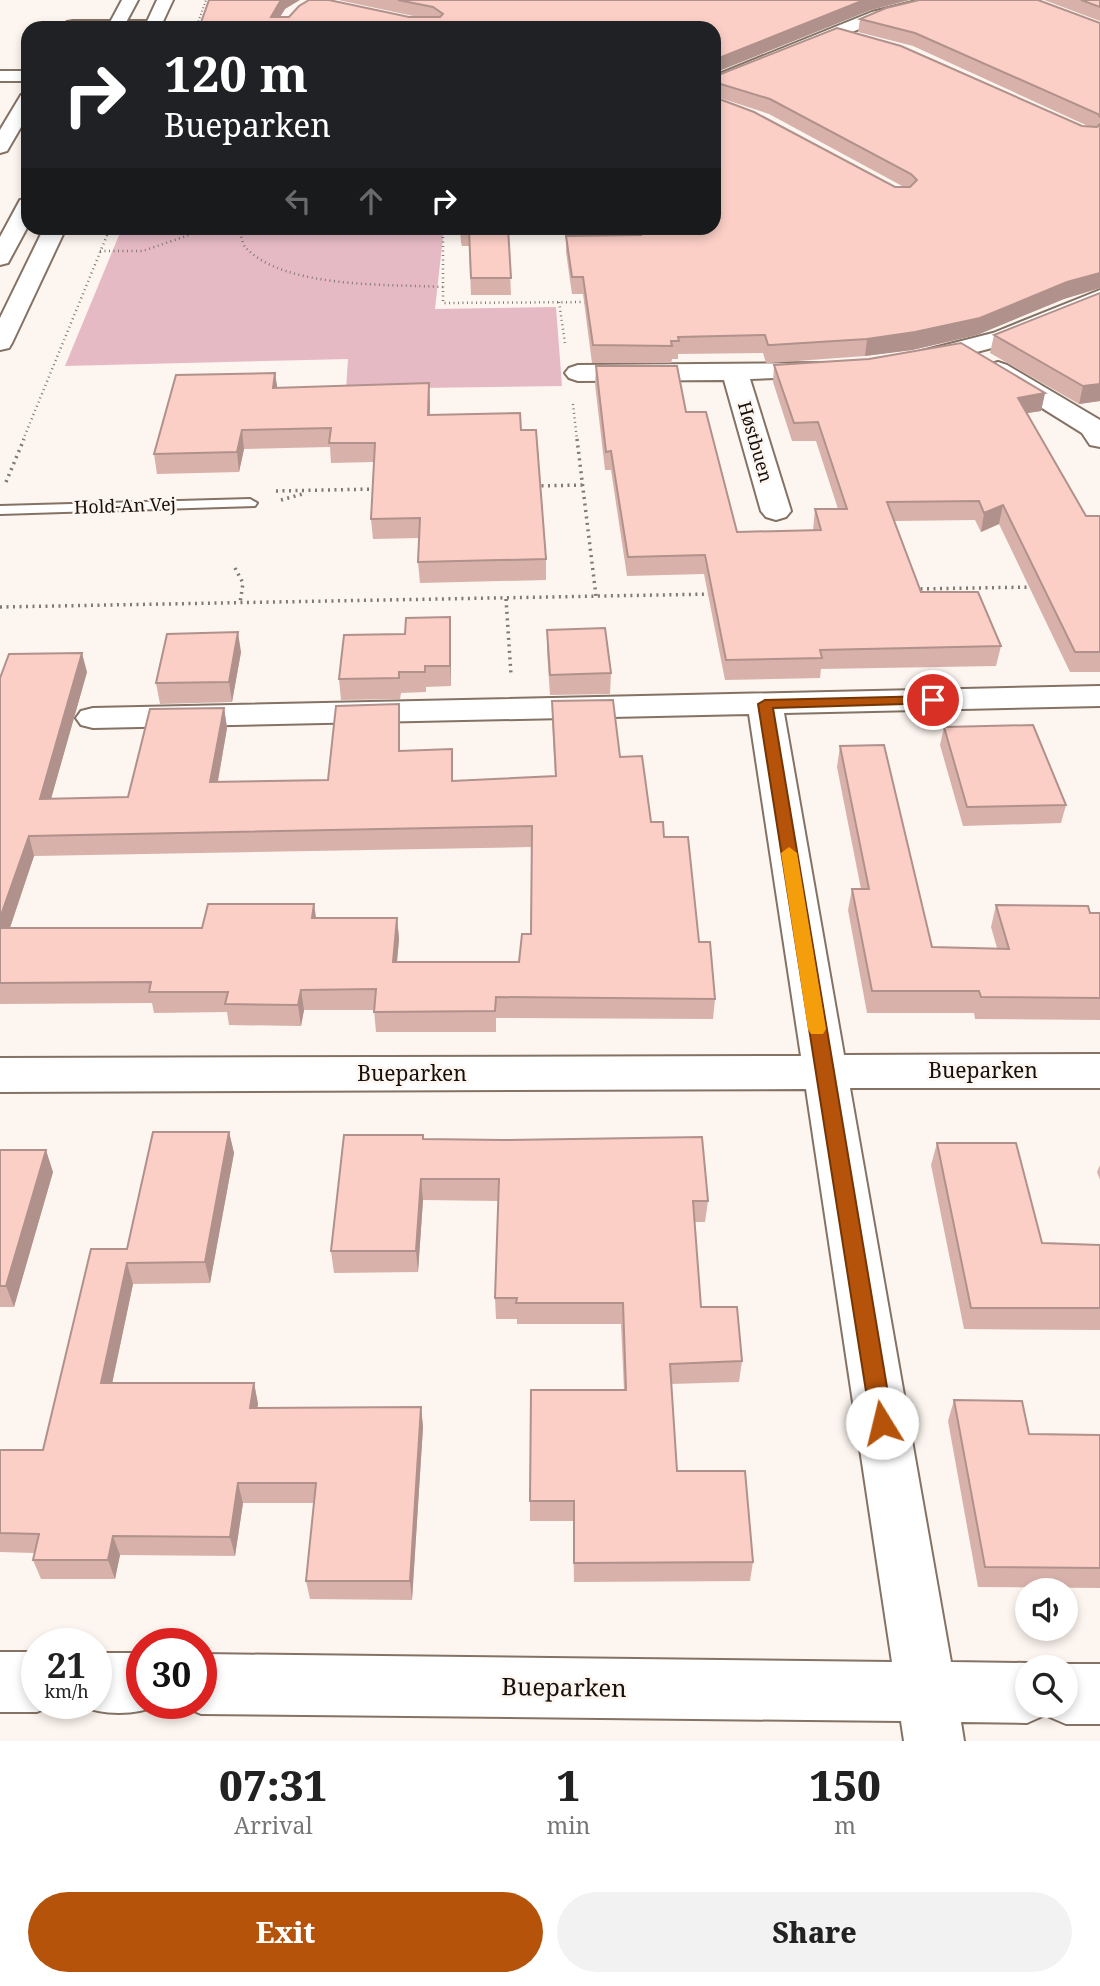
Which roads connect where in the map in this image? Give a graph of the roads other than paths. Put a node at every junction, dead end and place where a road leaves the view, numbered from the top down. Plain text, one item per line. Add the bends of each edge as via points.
1 (130, 0) edge
2 (165, 0) edge
3 (940, 0) edge
4 (119, 21) edge
5 (156, 21) edge
6 (832, 33) junction
7 (867, 41) edge
8 (0, 76) edge
9 (21, 76) edge
10 (721, 80) edge
11 (21, 111) edge
12 (0, 147) edge
13 (21, 218) edge
14 (52, 235) edge
15 (0, 258) edge
16 (1100, 297) edge
17 (0, 343) edge
18 (963, 350) junction
19 (890, 364) edge
20 (846, 369) edge
21 (735, 373) junction
22 (576, 386) road end
23 (1100, 439) edge
24 (250, 503) dead end
25 (0, 510) edge
26 (776, 511) dead end
27 (1100, 696) edge
28 (765, 704) junction
29 (93, 718) dead end
30 (1100, 1071) edge
31 (823, 1072) junction
32 (0, 1075) edge
33 (0, 1682) edge
34 (21, 1682) edge
35 (217, 1685) edge
36 (1078, 1694) edge
37 (1100, 1694) edge
38 (1015, 1696) edge
39 (930, 1717) edge

1 - 4 street
2 - 5 street
3 - 6 street via 878,15
6 - 7 street
6 - 10 street
8 - 9 street
11 - 12 street
13 - 15 street
14 - 17 street
16 - 18 street
18 - 19 street
18 - 23 street via 1092,427
20 - 21 street, Høstbuen
21 - 22 street, Høstbuen
21 - 26 street, Høstbuen
24 - 25 lane, Hold-An Vej
27 - 28 street
28 - 29 street
28 - 31 street
30 - 31 street, Bueparken
31 - 32 street, Bueparken
31 - 39 street
33 - 34 street
35 - 39 street, Bueparken
36 - 37 street
38 - 39 street, Bueparken

